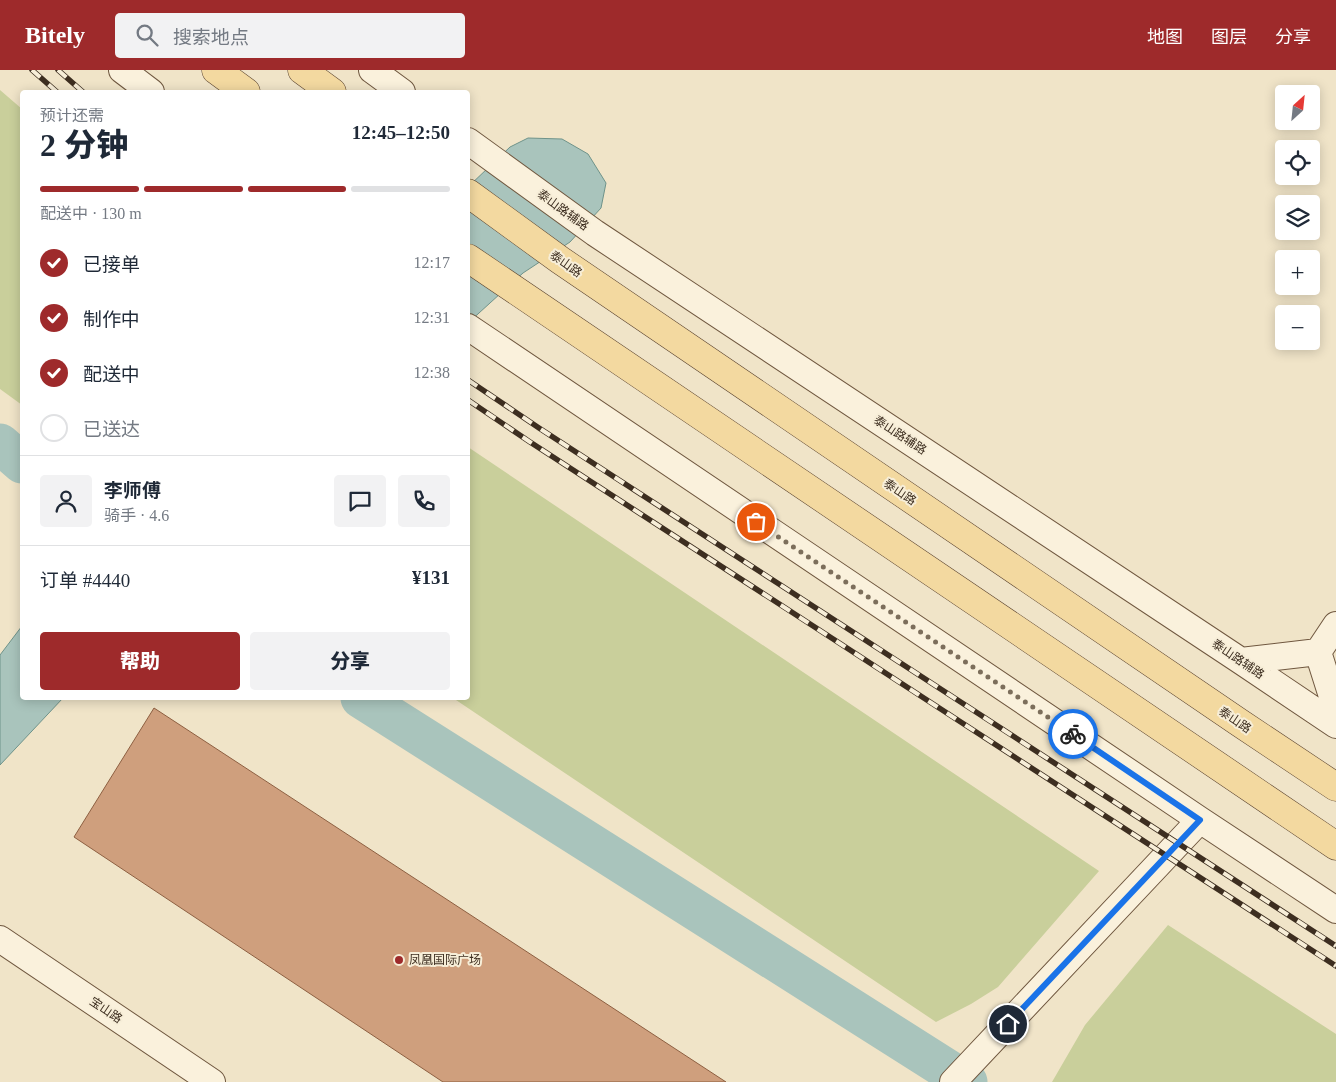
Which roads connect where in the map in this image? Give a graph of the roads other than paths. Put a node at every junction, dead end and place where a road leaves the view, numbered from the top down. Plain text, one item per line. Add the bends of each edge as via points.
1 (122, 70) edge
2 (216, 70) edge
3 (302, 70) edge
4 (372, 70) edge
5 (148, 90) edge
6 (243, 90) edge
7 (329, 90) edge
8 (399, 90) edge
9 (473, 146) edge
10 (470, 195) edge
11 (470, 259) edge
12 (472, 331) edge
13 (1336, 625) edge
14 (1318, 652) junction
15 (1241, 660) junction
16 (1336, 709) edge
17 (1336, 725) edge
18 (1336, 787) edge
19 (1200, 820) junction
20 (1336, 846) edge
21 (1336, 910) edge
22 (0, 939) edge
23 (212, 1082) edge
24 (953, 1082) edge

1 - 5 street
2 - 6 main road
3 - 7 main road
4 - 8 street
9 - 15 street, 泰山路辅路 via 595,234
10 - 18 main road, 泰山路 via 560,260
11 - 20 main road
12 - 19 street
13 - 14 street
14 - 15 street
14 - 16 street
15 - 17 street, 泰山路辅路
19 - 21 street
19 - 24 street
22 - 23 street, 宝山路

